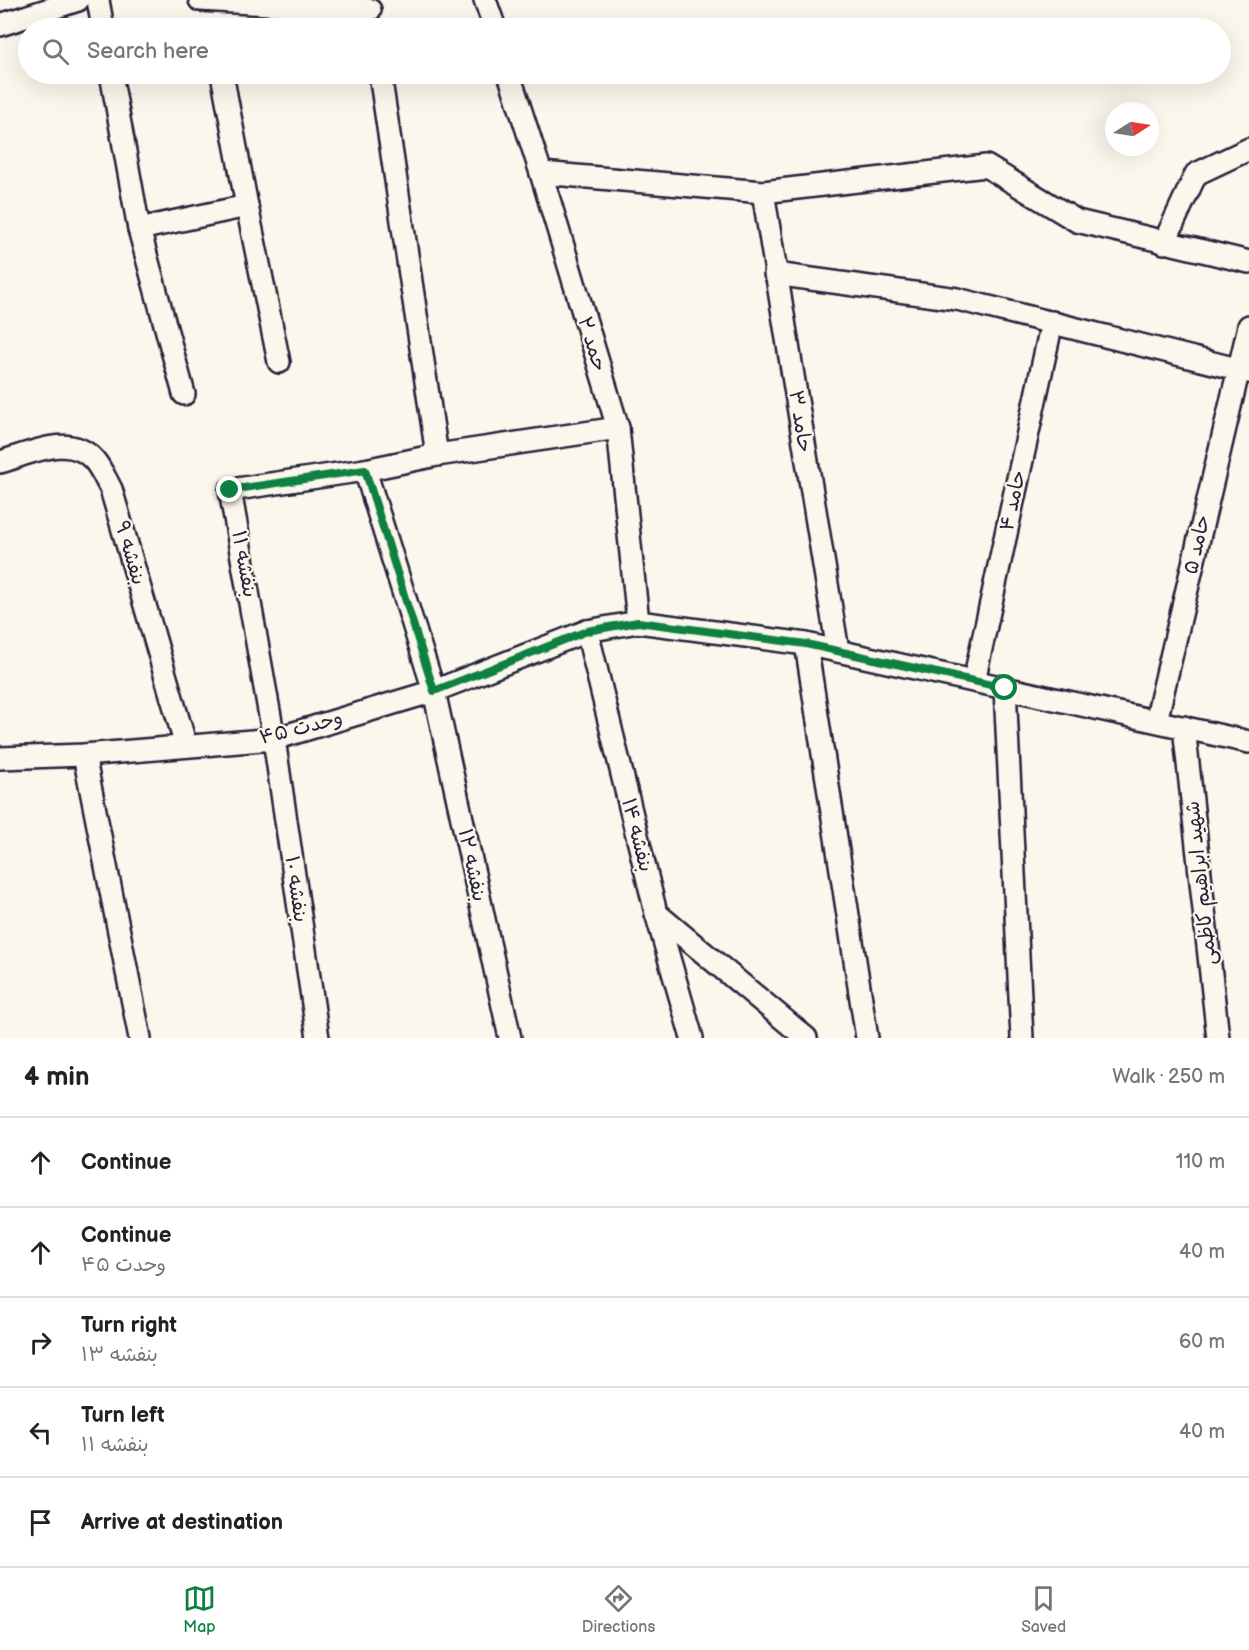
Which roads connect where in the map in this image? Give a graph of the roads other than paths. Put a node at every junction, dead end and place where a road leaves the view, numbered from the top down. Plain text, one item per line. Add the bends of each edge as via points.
1 (78, 0) edge
2 (98, 0) edge
3 (200, 0) edge
4 (486, 0) edge
5 (370, 13) edge
6 (22, 18) edge
7 (101, 18) edge
8 (492, 18) edge
9 (18, 19) edge
10 (0, 25) edge
11 (113, 84) edge
12 (224, 84) edge
13 (381, 84) edge
14 (512, 84) edge
15 (1249, 149) edge
16 (541, 173) junction
17 (763, 192) junction
18 (247, 206) junction
19 (140, 229) junction
20 (1164, 243) junction
21 (1249, 262) edge
22 (775, 274) junction
23 (1052, 322) junction
24 (1249, 326) edge
25 (279, 362) dead end
26 (1244, 370) edge
27 (184, 394) dead end
28 (618, 428) junction
29 (437, 455) junction
30 (0, 462) edge
31 (365, 470) junction
32 (638, 622) junction
33 (587, 631) junction
34 (806, 644) junction
35 (838, 651) junction
36 (974, 681) junction
37 (1005, 688) junction
38 (434, 691) junction
39 (1156, 721) junction
40 (1184, 727) junction
41 (274, 739) junction
42 (1249, 741) edge
43 (186, 746) junction
44 (84, 755) junction
45 (0, 758) edge
46 (656, 913) junction
47 (140, 1038) edge
48 (318, 1038) edge
49 (510, 1038) edge
50 (692, 1038) edge
51 (806, 1038) edge
52 (867, 1038) edge
53 (1022, 1038) edge
54 (1218, 1038) edge

1 - 6 street
2 - 7 street
3 - 5 street
4 - 8 street
9 - 10 street
11 - 19 street
12 - 18 street
13 - 29 street
14 - 16 street, حمد ۲
15 - 20 street via 1196,174
16 - 17 street
16 - 28 street, حمد ۲
17 - 20 street via 986,166 1077,221
17 - 22 street, حامد ۳
18 - 19 street
18 - 25 street
19 - 27 street
20 - 21 street
22 - 23 street via 957,298
22 - 35 street, حامد ۳
23 - 26 street
23 - 36 street, حامد ۴
24 - 26 street, حامد ۵
26 - 39 street, حامد ۵
28 - 29 street, بنفشه ۱۱
28 - 32 street, حمد ۲
29 - 31 street, بنفشه ۱۱
30 - 43 street, بنفشه ۹ via 59,445 78,447 94,460 111,489
31 - 38 street, بنفشه ۱۲
31 - 41 street, بنفشه ۱۱ via 230,490
32 - 33 street, وحدت ۴۵
32 - 34 street, وحدت ۴۵
33 - 38 street, وحدت ۴۵
33 - 46 street, بنفشه ۱۴
34 - 35 street, وحدت ۴۵
34 - 52 street
35 - 36 street, وحدت ۴۵
36 - 37 street, وحدت ۴۵
37 - 39 street, وحدت ۴۵
37 - 53 street
38 - 41 street, وحدت ۴۵
38 - 49 street, بنفشه ۱۲
39 - 40 street, وحدت ۴۵
40 - 42 street, وحدت ۴۵
40 - 54 street, شهید ابراهیم کاظمی
41 - 43 street, وحدت ۴۵
41 - 48 street, بنفشه ۱۰
43 - 44 street, وحدت ۴۵
44 - 45 street, وحدت ۴۵
44 - 47 street
46 - 50 street, بنفشه ۱۴
46 - 51 street

